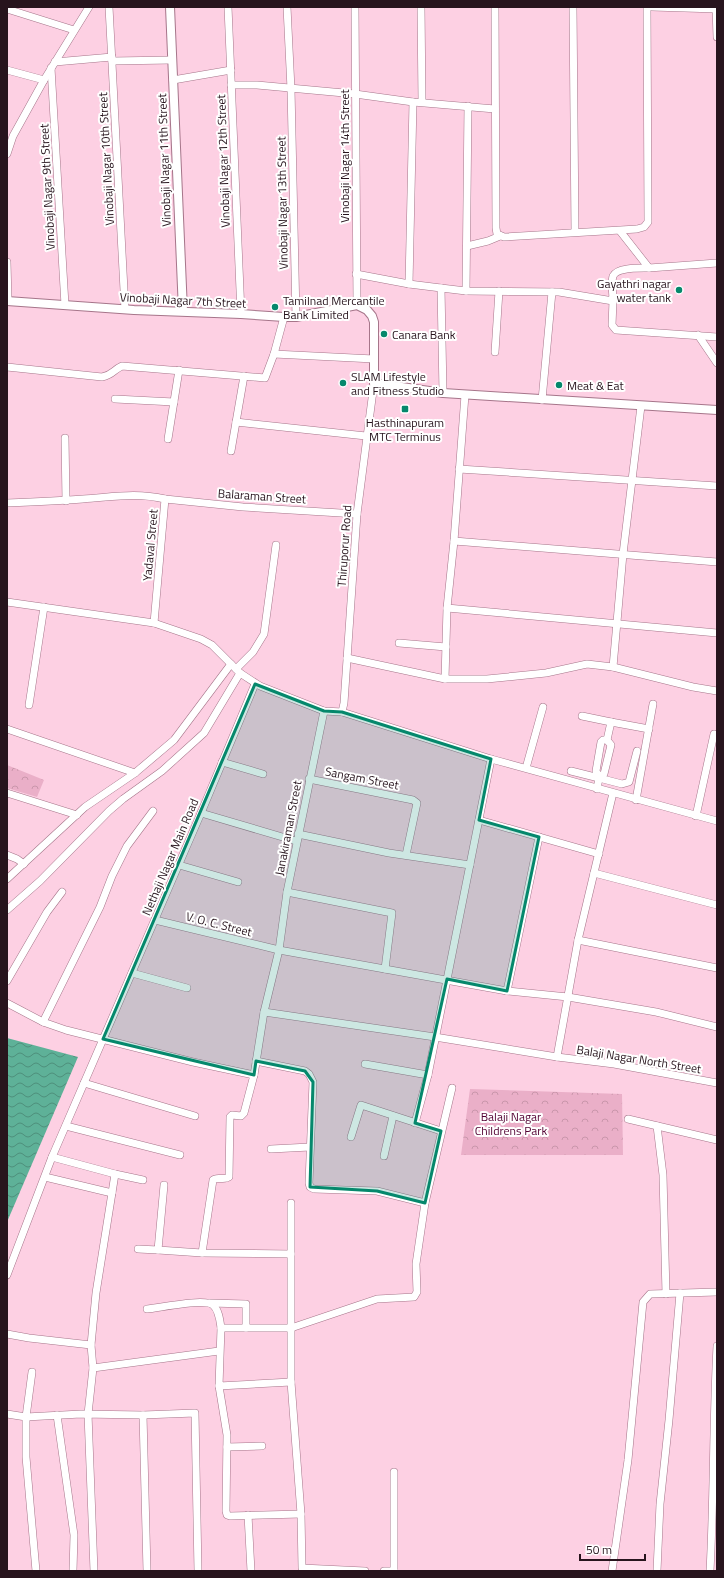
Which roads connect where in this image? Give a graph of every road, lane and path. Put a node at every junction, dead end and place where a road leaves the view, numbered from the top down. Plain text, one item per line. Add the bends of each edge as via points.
1 (89, 7) edge
2 (109, 7) edge
3 (170, 7) edge
4 (228, 7) edge
5 (287, 7) edge
6 (355, 7) edge
7 (421, 7) edge
8 (495, 7) edge
9 (573, 7) edge
10 (648, 7) edge
11 (652, 7) edge
12 (716, 8) edge
13 (7, 9) edge
14 (74, 30) junction
15 (717, 37) edge
16 (112, 59) junction
17 (172, 60) junction
18 (53, 65) junction
19 (7, 70) edge
20 (231, 70) junction
21 (44, 80) junction
22 (173, 80) junction
23 (231, 85) junction
24 (291, 89) junction
25 (355, 94) junction
26 (413, 102) junction
27 (422, 102) junction
28 (468, 106) junction
29 (495, 109) junction
30 (10, 136) edge
31 (7, 154) edge
32 (620, 231) junction
33 (575, 232) junction
34 (500, 236) junction
35 (467, 246) junction
36 (7, 262) edge
37 (717, 263) edge
38 (649, 268) junction
39 (356, 274) junction
40 (409, 284) junction
41 (441, 288) junction
42 (466, 290) junction
43 (499, 291) junction
44 (552, 292) junction
45 (7, 301) edge
46 (612, 301) junction
47 (65, 305) junction
48 (357, 305) junction
49 (125, 309) junction
50 (182, 311) junction
51 (240, 314) junction
52 (284, 317) junction
53 (296, 317) junction
54 (698, 335) junction
55 (717, 337) edge
56 (495, 352) dead end
57 (274, 354) junction
58 (374, 359) junction
59 (717, 363) edge
60 (7, 367) edge
61 (179, 370) junction
62 (244, 376) junction
63 (374, 383) junction
64 (443, 393) junction
65 (465, 395) junction
66 (115, 399) dead end
67 (542, 400) junction
68 (174, 402) junction
69 (641, 406) junction
70 (717, 410) edge
71 (236, 422) junction
72 (366, 436) junction
73 (65, 438) dead end
74 (168, 439) dead end
75 (231, 451) dead end
76 (459, 469) junction
77 (632, 481) junction
78 (717, 486) edge
79 (165, 499) junction
80 (66, 501) junction
81 (7, 503) edge
82 (357, 514) junction
83 (454, 541) junction
84 (276, 545) dead end
85 (623, 554) junction
86 (717, 562) edge
87 (7, 602) edge
88 (44, 607) junction
89 (447, 608) junction
90 (154, 623) junction
91 (616, 623) junction
92 (717, 633) edge
93 (399, 643) dead end
94 (446, 647) junction
95 (347, 658) junction
96 (612, 667) junction
97 (236, 669) junction
98 (445, 679) junction
99 (255, 684) junction
100 (717, 691) edge
101 (653, 704) dead end
102 (29, 705) dead end
103 (543, 707) dead end
104 (324, 711) junction
105 (342, 712) junction
106 (582, 716) dead end
107 (611, 722) junction
108 (7, 729) edge
109 (649, 729) junction
110 (714, 734) dead end
111 (637, 751) dead end
112 (492, 759) junction
113 (222, 762) junction
114 (526, 768) junction
115 (571, 771) dead end
116 (135, 773) junction
117 (263, 774) dead end
118 (600, 777) junction
119 (309, 779) junction
120 (597, 789) junction
121 (7, 793) edge
122 (613, 793) junction
123 (636, 800) junction
124 (153, 811) dead end
125 (202, 813) junction
126 (77, 815) junction
127 (696, 816) junction
128 (479, 820) junction
129 (717, 821) edge
130 (539, 836) junction
131 (297, 837) junction
132 (599, 854) junction
133 (7, 855) edge
134 (406, 856) junction
135 (24, 864) junction
136 (179, 865) junction
137 (470, 865) junction
138 (594, 873) junction
139 (7, 879) edge
140 (238, 882) dead end
141 (62, 892) dead end
142 (287, 892) junction
143 (717, 905) edge
144 (7, 910) edge
145 (155, 920) junction
146 (578, 940) junction
147 (279, 950) junction
148 (385, 968) junction
149 (717, 968) edge
150 (132, 973) junction
151 (447, 979) junction
152 (7, 981) edge
153 (188, 988) dead end
154 (507, 991) junction
155 (568, 997) junction
156 (7, 1003) edge
157 (264, 1012) junction
158 (43, 1022) junction
159 (717, 1027) edge
160 (436, 1037) junction
161 (103, 1039) junction
162 (557, 1057) junction
163 (256, 1061) junction
164 (365, 1064) dead end
165 (254, 1075) junction
166 (428, 1075) junction
167 (717, 1082) edge
168 (84, 1083) junction
169 (452, 1088) dead end
170 (195, 1116) dead end
171 (393, 1116) junction
172 (628, 1119) dead end
173 (415, 1123) junction
174 (66, 1126) junction
175 (657, 1126) junction
176 (441, 1131) junction
177 (351, 1136) dead end
178 (717, 1140) edge
179 (310, 1147) junction
180 (271, 1149) dead end
181 (180, 1155) dead end
182 (384, 1156) dead end
183 (52, 1157) junction
184 (115, 1174) junction
185 (45, 1177) junction
186 (143, 1180) dead end
187 (164, 1186) dead end
188 (112, 1193) junction
189 (291, 1203) dead end
190 (425, 1203) junction
191 (138, 1248) dead end
192 (158, 1250) junction
193 (202, 1253) junction
194 (291, 1254) junction
195 (7, 1275) edge
196 (717, 1292) edge
197 (680, 1293) junction
198 (666, 1294) junction
199 (210, 1303) junction
200 (147, 1309) dead end
201 (221, 1328) junction
202 (246, 1328) junction
203 (291, 1328) junction
204 (7, 1334) edge
205 (91, 1345) junction
206 (717, 1346) edge
207 (220, 1351) junction
208 (93, 1368) junction
209 (32, 1372) dead end
210 (291, 1382) junction
211 (219, 1386) junction
212 (7, 1414) edge
213 (88, 1414) junction
214 (57, 1415) junction
215 (143, 1415) junction
216 (26, 1417) junction
217 (262, 1446) dead end
218 (227, 1447) junction
219 (394, 1472) dead end
220 (301, 1514) junction
221 (248, 1516) junction
222 (36, 1571) edge
223 (73, 1571) edge
224 (94, 1571) edge
225 (147, 1571) edge
226 (198, 1571) edge
227 (251, 1571) edge
228 (365, 1571) edge
229 (384, 1571) edge
230 (394, 1571) edge
231 (612, 1571) edge
232 (657, 1571) edge
233 (710, 1571) edge

1 - 14 street
2 - 16 street, Vinobaji Nagar 10th Street
3 - 17 street, Vinobaji Nagar 11th Street
4 - 20 street, Vinobaji Nagar 12th Street
5 - 24 street, Vinobaji Nagar 13th Street
6 - 25 street, Vinobaji Nagar 14th Street
7 - 27 street
8 - 29 street
9 - 33 street
10 - 32 street via 649,218 644,227
11 - 12 street
12 - 15 street
13 - 14 street
14 - 18 street
16 - 17 street
16 - 18 street
16 - 49 street, Vinobaji Nagar 10th Street
17 - 22 street, Vinobaji Nagar 11th Street
18 - 21 street
18 - 47 street, Vinobaji Nagar 9th Street
19 - 21 street
20 - 22 street
20 - 23 street, Vinobaji Nagar 12th Street
21 - 30 street
22 - 50 street, Vinobaji Nagar 11th Street
23 - 24 street
23 - 51 street, Vinobaji Nagar 12th Street
24 - 25 street
24 - 53 street, Vinobaji Nagar 13th Street
25 - 26 street
25 - 39 street, Vinobaji Nagar 14th Street
26 - 27 street
26 - 40 street
27 - 28 street
28 - 29 street
28 - 35 street
29 - 34 street via 496,228
30 - 31 street
32 - 33 street
32 - 38 street
33 - 34 street
34 - 35 street
35 - 42 street
36 - 45 street
37 - 38 street
38 - 46 street via 622,270 616,273 613,277
39 - 40 street
39 - 48 street, Vinobaji Nagar 14th Street
40 - 41 street
41 - 42 street
41 - 64 street
42 - 43 street
43 - 44 street
43 - 56 street
44 - 46 street
44 - 67 street
45 - 47 street, Vinobaji Nagar 7th Street
46 - 54 street via 612,325 616,330
47 - 49 street, Vinobaji Nagar 7th Street
48 - 53 street, Vinobaji Nagar 7th Street
48 - 58 street via 367,310 374,322
49 - 50 street, Vinobaji Nagar 7th Street
50 - 51 street, Vinobaji Nagar 7th Street
51 - 52 street, Vinobaji Nagar 7th Street
52 - 53 street, Vinobaji Nagar 7th Street
52 - 57 street
54 - 55 street
54 - 59 street
57 - 58 street
57 - 62 street via 265,378
58 - 63 street
60 - 61 street via 102,377 112,374 122,366
61 - 62 street
61 - 68 street
62 - 71 street
63 - 64 street
63 - 72 street, Thiruporur Road
64 - 65 street
65 - 67 street
65 - 76 street
66 - 68 street
67 - 69 street
68 - 74 street
69 - 70 street
69 - 77 street
71 - 72 street
71 - 75 street
72 - 82 street, Thiruporur Road
73 - 80 street
76 - 77 street
76 - 83 street
77 - 78 street
77 - 85 street
79 - 80 street, Yadaval Street via 137,494
79 - 82 street, Balaraman Street
79 - 90 street, Yadaval Street
80 - 81 street, Yadaval Street
82 - 95 street, Thiruporur Road
83 - 85 street
83 - 89 street
84 - 97 street via 264,634 253,652
85 - 86 street
85 - 91 street
87 - 88 street
88 - 90 street
88 - 102 street
89 - 91 street
89 - 94 street
90 - 97 street via 212,645
91 - 92 street
91 - 96 street
93 - 94 street
94 - 98 street
95 - 98 street
95 - 105 street, Thiruporur Road
96 - 98 street via 587,664 546,673 487,679
96 - 100 street
97 - 99 street
97 - 116 street via 174,740
97 - 144 street via 204,733 162,771 109,811 40,881
99 - 104 street
99 - 113 street, Nethaji Nagar Main Road
101 - 109 street
103 - 114 street
104 - 105 street
104 - 119 street, Janakiraman Street
105 - 112 street
106 - 107 street
107 - 109 street
107 - 118 street via 607,740 611,744 605,773
108 - 116 street
109 - 123 street
110 - 127 street
111 - 118 street via 629,782 622,784
112 - 114 street
112 - 128 street
113 - 117 street
113 - 125 street, Nethaji Nagar Main Road
114 - 120 street
115 - 118 street
116 - 126 street
118 - 120 street
119 - 131 street, Janakiraman Street
119 - 134 street, Sangam Street via 410,799 417,804
120 - 122 street
121 - 126 street
122 - 123 street
122 - 132 street
123 - 127 street
124 - 158 street via 124,852
125 - 131 street
125 - 136 street, Nethaji Nagar Main Road
126 - 135 street
127 - 129 street
128 - 130 street
128 - 137 street
130 - 132 street
130 - 154 street
131 - 134 street
131 - 142 street, Janakiraman Street
132 - 138 street
133 - 135 street
134 - 137 street
135 - 139 street
136 - 140 street
136 - 145 street, Nethaji Nagar Main Road
137 - 151 street
138 - 143 street
138 - 146 street
141 - 152 street via 47,912
142 - 147 street, Janakiraman Street
142 - 148 street via 392,913
145 - 147 street, V. O. C. Street
145 - 150 street, Nethaji Nagar Main Road
146 - 149 street
146 - 155 street
147 - 148 street, V. O. C. Street
147 - 157 street, Janakiraman Street
148 - 151 street, V. O. C. Street
150 - 153 street
150 - 161 street, Nethaji Nagar Main Road
151 - 154 street, V. O. C. Street
151 - 160 street
154 - 155 street, V. O. C. Street
155 - 159 street, V. O. C. Street via 656,1012
155 - 162 street
156 - 158 street
157 - 160 street, Balaji Nagar North Street
157 - 163 street, Janakiraman Street
158 - 161 street
160 - 162 street, Balaji Nagar North Street
160 - 166 street
161 - 165 street
161 - 168 street, Nethaji Nagar Main Road
162 - 167 street, Balaji Nagar North Street
163 - 165 street, Janakiraman Street
163 - 179 street via 309,1074 313,1082
164 - 166 street
165 - 193 street, Janakiraman Street via 243,1115 232,1114 230,1117 229,1177 212,1180
166 - 173 street
168 - 170 street
168 - 174 street, Nethaji Nagar Main Road
169 - 176 street
171 - 173 street
171 - 177 street via 361,1105
171 - 182 street
172 - 175 street
173 - 176 street
174 - 181 street
174 - 183 street, Nethaji Nagar Main Road
175 - 178 street
175 - 198 street via 663,1175
176 - 190 street
179 - 180 street
179 - 190 street via 309,1183 312,1189 377,1191
183 - 184 street
183 - 185 street, Nethaji Nagar Main Road
184 - 186 street
184 - 188 street
185 - 188 street
185 - 195 street, Nethaji Nagar Main Road
187 - 192 street
188 - 205 street via 96,1294
189 - 194 street
190 - 203 street via 416,1264 417,1292 414,1297 377,1299
191 - 192 street
192 - 193 street
193 - 194 street
194 - 203 street
196 - 197 street
197 - 198 street
197 - 232 street via 670,1420 660,1504
198 - 231 street via 650,1294 644,1302 628,1460
199 - 200 street via 196,1302
199 - 201 street via 218,1312
199 - 202 street via 246,1304
201 - 202 street
201 - 207 street
202 - 203 street
203 - 210 street
204 - 205 street
205 - 208 street
206 - 233 street
207 - 208 street
207 - 211 street
208 - 213 street
209 - 216 street
210 - 211 street
210 - 220 street
211 - 218 street
212 - 216 street
213 - 214 street
213 - 215 street
213 - 224 street
214 - 216 street
214 - 223 street via 74,1535
215 - 225 street
215 - 226 street via 196,1413
216 - 222 street via 26,1457
217 - 218 street
218 - 221 street via 226,1513 230,1516
219 - 230 street
220 - 221 street
220 - 228 street via 302,1568
221 - 227 street
229 - 230 street

